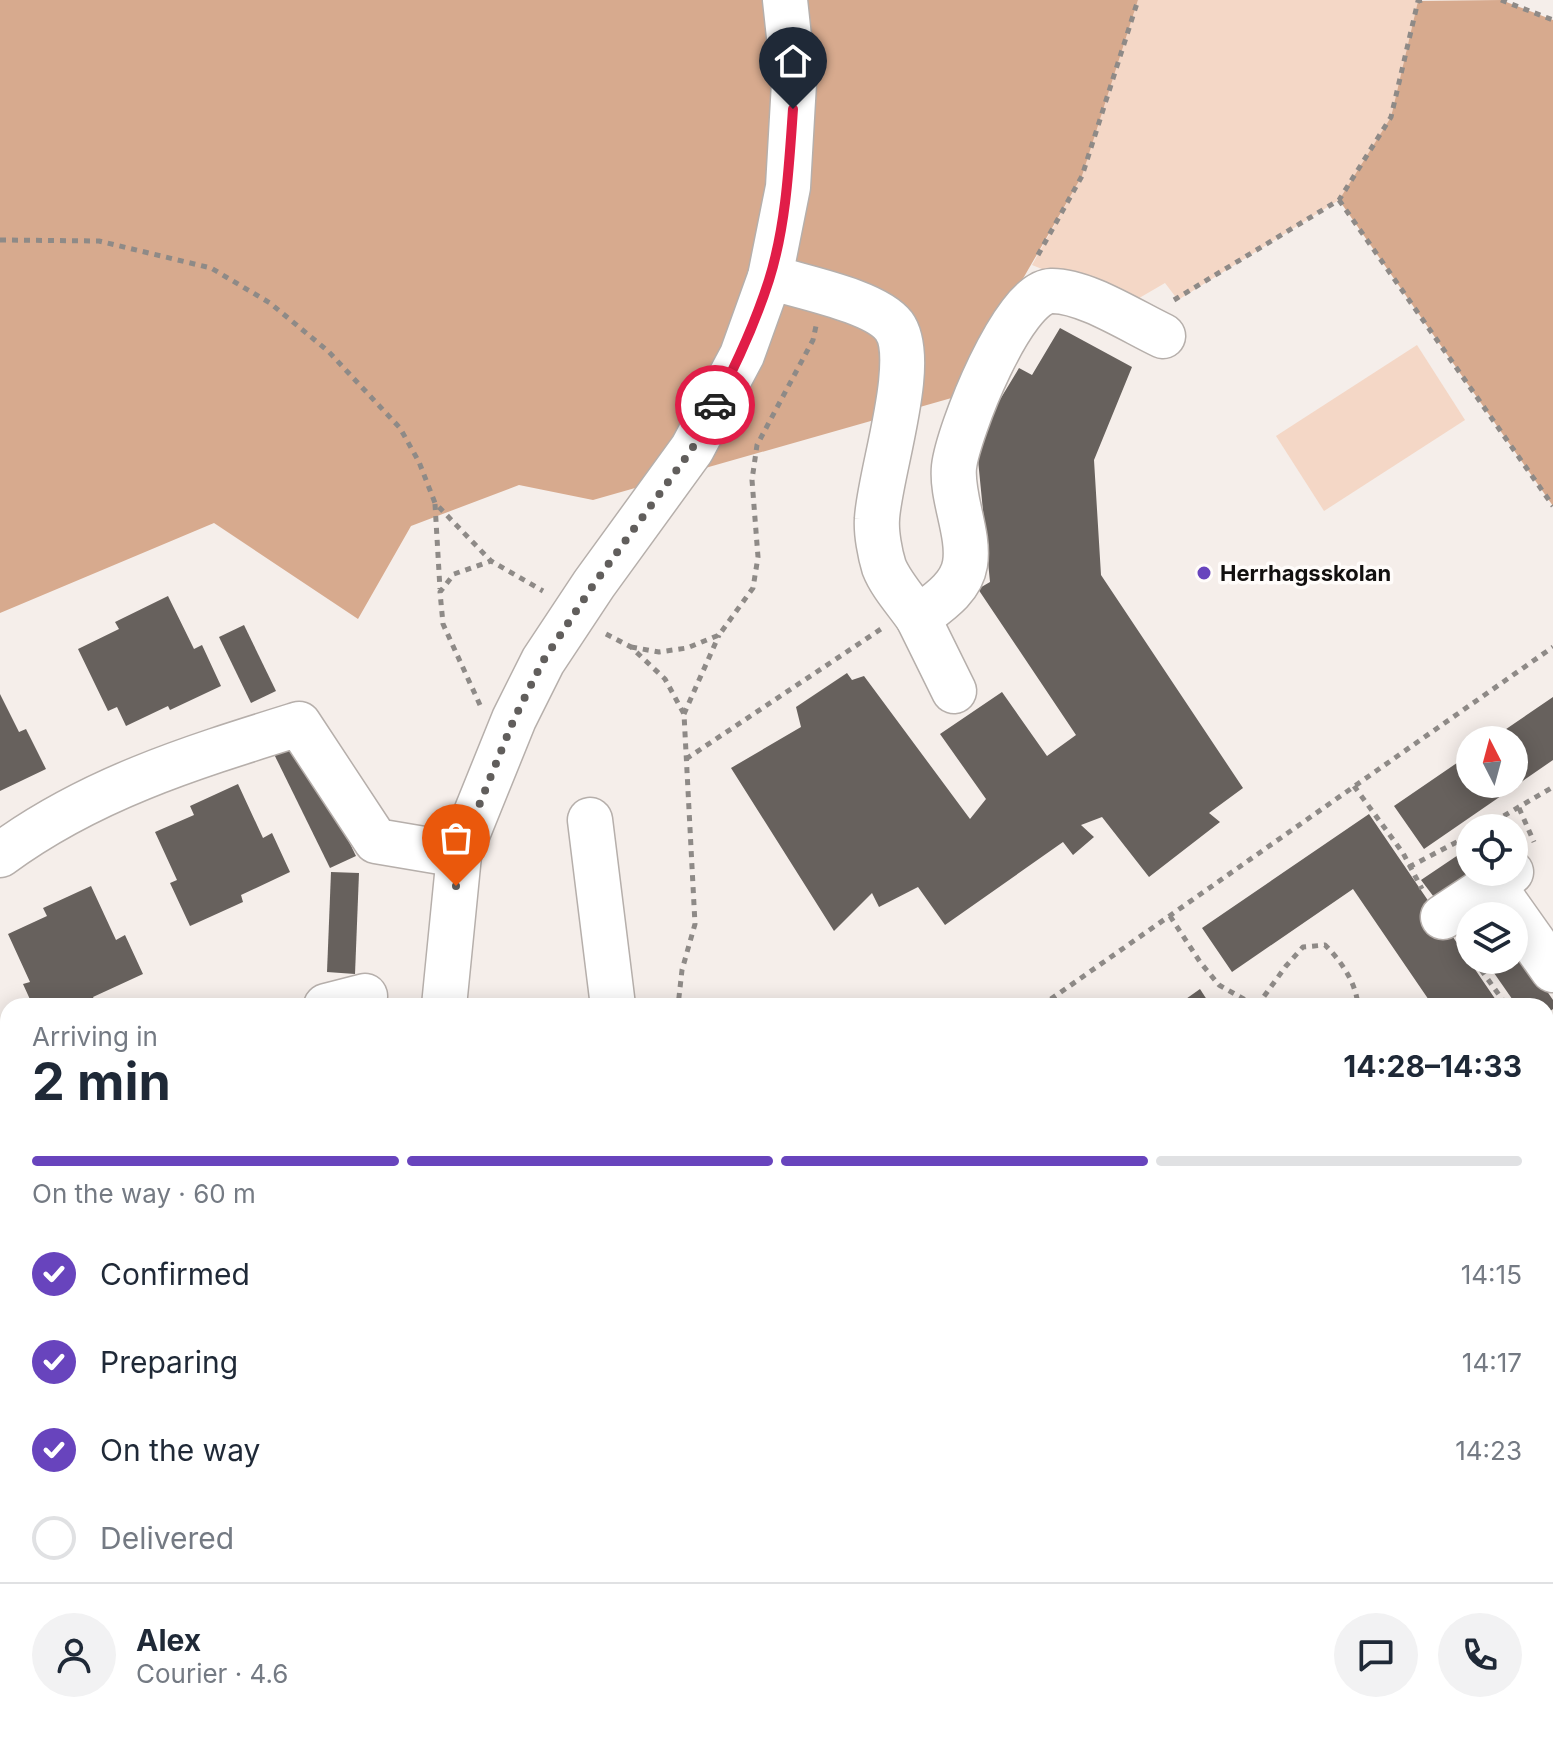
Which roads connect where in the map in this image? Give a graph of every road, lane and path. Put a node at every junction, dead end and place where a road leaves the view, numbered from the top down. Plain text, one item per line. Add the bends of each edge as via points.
1 (785, 0) edge
2 (1138, 0) edge
3 (1422, 0) edge
4 (1501, 0) edge
5 (1553, 20) edge
6 (1339, 200) junction
7 (0, 240) edge
8 (1032, 265) dead end
9 (770, 277) junction
10 (823, 294) junction
11 (1164, 319) joint
12 (435, 503) junction
13 (1553, 506) edge
14 (491, 561) junction
15 (543, 591) dead end
16 (440, 592) junction
17 (915, 614) junction
18 (605, 633) dead end
19 (719, 635) junction
20 (631, 647) junction
21 (1553, 647) edge
22 (954, 691) dead end
23 (489, 693) dead end
24 (684, 714) junction
25 (685, 760) junction
26 (1354, 786) junction
27 (1553, 787) edge
28 (1519, 808) junction
29 (1508, 814) edge
30 (1519, 814) edge
31 (590, 820) dead end
32 (1456, 842) edge
33 (0, 855) edge
34 (459, 855) junction
35 (1409, 867) junction
36 (1490, 886) edge
37 (1520, 886) edge
38 (1170, 916) junction
39 (1443, 917) joint
40 (1553, 970) edge
41 (1484, 974) edge
42 (445, 998) edge
43 (612, 998) edge
44 (679, 998) edge
45 (1052, 998) edge
46 (1243, 998) edge
47 (1263, 998) edge
48 (1357, 998) edge
49 (1501, 998) edge

1 - 9 street via 794,83 788,187
2 - 8 path via 1082,176
3 - 6 path via 1391,117
4 - 5 path
6 - 11 path via 1178,300
6 - 13 path
7 - 12 path via 99,241 211,268 270,303 328,351 400,428
9 - 10 street
9 - 34 street via 742,355 692,449 543,661
10 - 17 street via 869,307 895,327 902,381 876,522 885,568
10 - 19 path via 813,340 757,445 752,480 758,557 753,588
11 - 17 street via 1075,294 1048,291 1032,298 998,348 961,435 954,470 965,564 955,588
12 - 14 path
12 - 16 path
14 - 15 path
14 - 16 path via 454,574
16 - 23 path via 443,624 481,706
17 - 22 street
17 - 25 path
18 - 20 path
19 - 20 path via 659,652
19 - 24 path
20 - 24 path via 665,679
21 - 26 path
24 - 25 path
25 - 44 path via 695,924
26 - 35 path
26 - 38 path
27 - 28 path
28 - 29 path
28 - 30 path
31 - 43 street
32 - 35 path
33 - 34 street via 112,789 299,724 376,841
34 - 42 street
35 - 39 path
36 - 39 street
37 - 40 street
38 - 45 path
38 - 46 path via 1219,985
41 - 49 path
47 - 48 path via 1303,947 1325,945 1340,961

